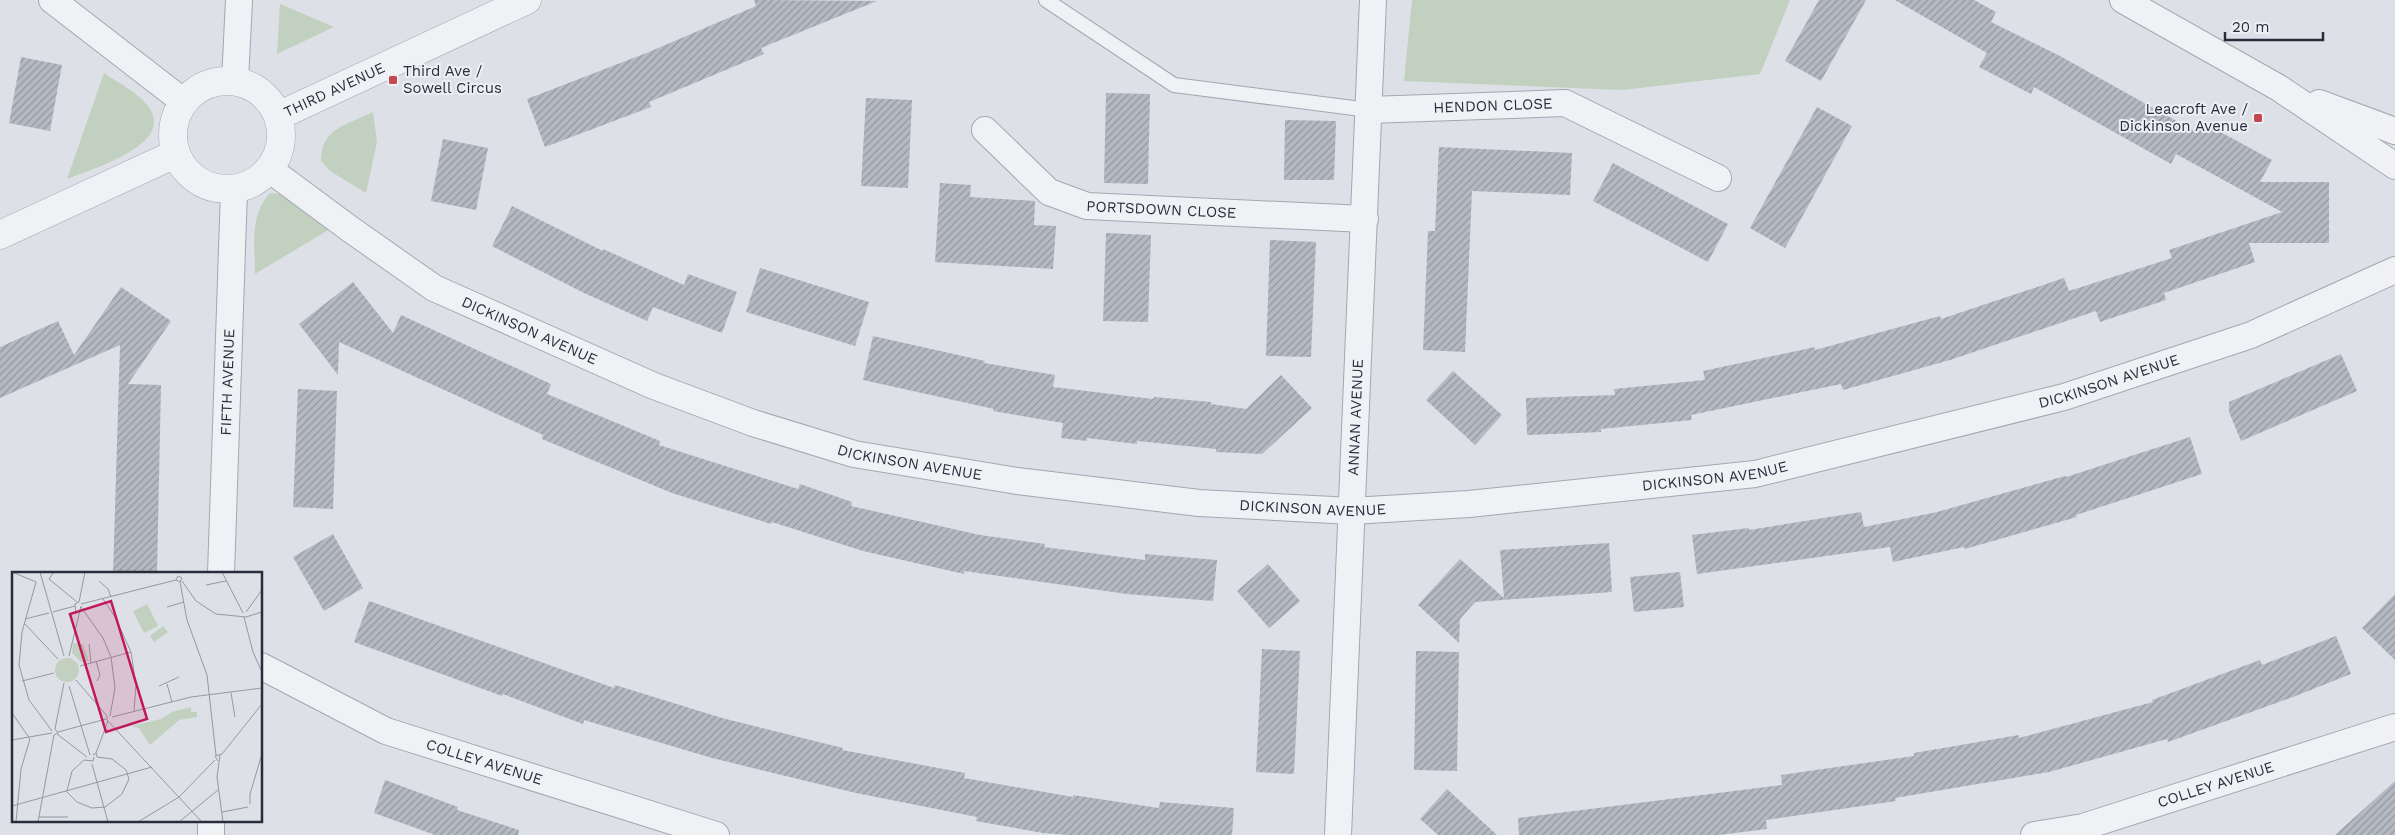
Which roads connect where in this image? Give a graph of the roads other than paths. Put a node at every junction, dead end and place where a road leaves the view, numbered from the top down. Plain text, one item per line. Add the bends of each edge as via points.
1 (52, 0) edge
2 (239, 0) edge
3 (527, 0) edge
4 (1046, 0) edge
5 (1373, 0) edge
6 (2123, 0) edge
7 (234, 81) junction
8 (2279, 88) junction
9 (184, 102) junction
10 (1369, 110) junction
11 (278, 116) junction
12 (985, 130) dead end
13 (2395, 131) edge
14 (175, 154) junction
15 (2395, 166) edge
16 (269, 169) junction
17 (1718, 178) dead end
18 (234, 190) junction
19 (1365, 219) junction
20 (0, 236) edge
21 (2395, 270) edge
22 (1352, 511) junction
23 (221, 572) edge
24 (262, 667) edge
25 (2395, 727) edge
26 (211, 822) edge
27 (211, 835) edge
28 (716, 835) edge
29 (1338, 835) edge
30 (2034, 835) edge

1 - 9 street
2 - 7 street
3 - 11 street, THIRD AVENUE
4 - 10 lane via 1174,84
5 - 10 street, ANNAN AVENUE
6 - 8 street
7 - 9 street via 206,85
7 - 11 street via 261,93
8 - 13 street
8 - 15 street
9 - 14 street via 175,118 172,136
10 - 17 street, HENDON CLOSE via 1565,103
10 - 19 street, ANNAN AVENUE
11 - 16 street via 281,134 278,153
12 - 19 street, PORTSDOWN CLOSE via 1049,192 1087,206
14 - 18 street via 184,170 198,182 215,189
14 - 20 street
16 - 18 street via 253,182
16 - 22 street, DICKINSON AVENUE via 434,288 654,386 753,423 854,454 1017,480 1198,503
18 - 23 street, FIFTH AVENUE
19 - 22 street, ANNAN AVENUE
21 - 22 street, DICKINSON AVENUE via 2251,335 2064,397 1755,474 1469,504
22 - 29 street, ANNAN AVENUE
24 - 28 street, COLLEY AVENUE via 386,731
25 - 30 street, COLLEY AVENUE via 2083,827
26 - 27 street

